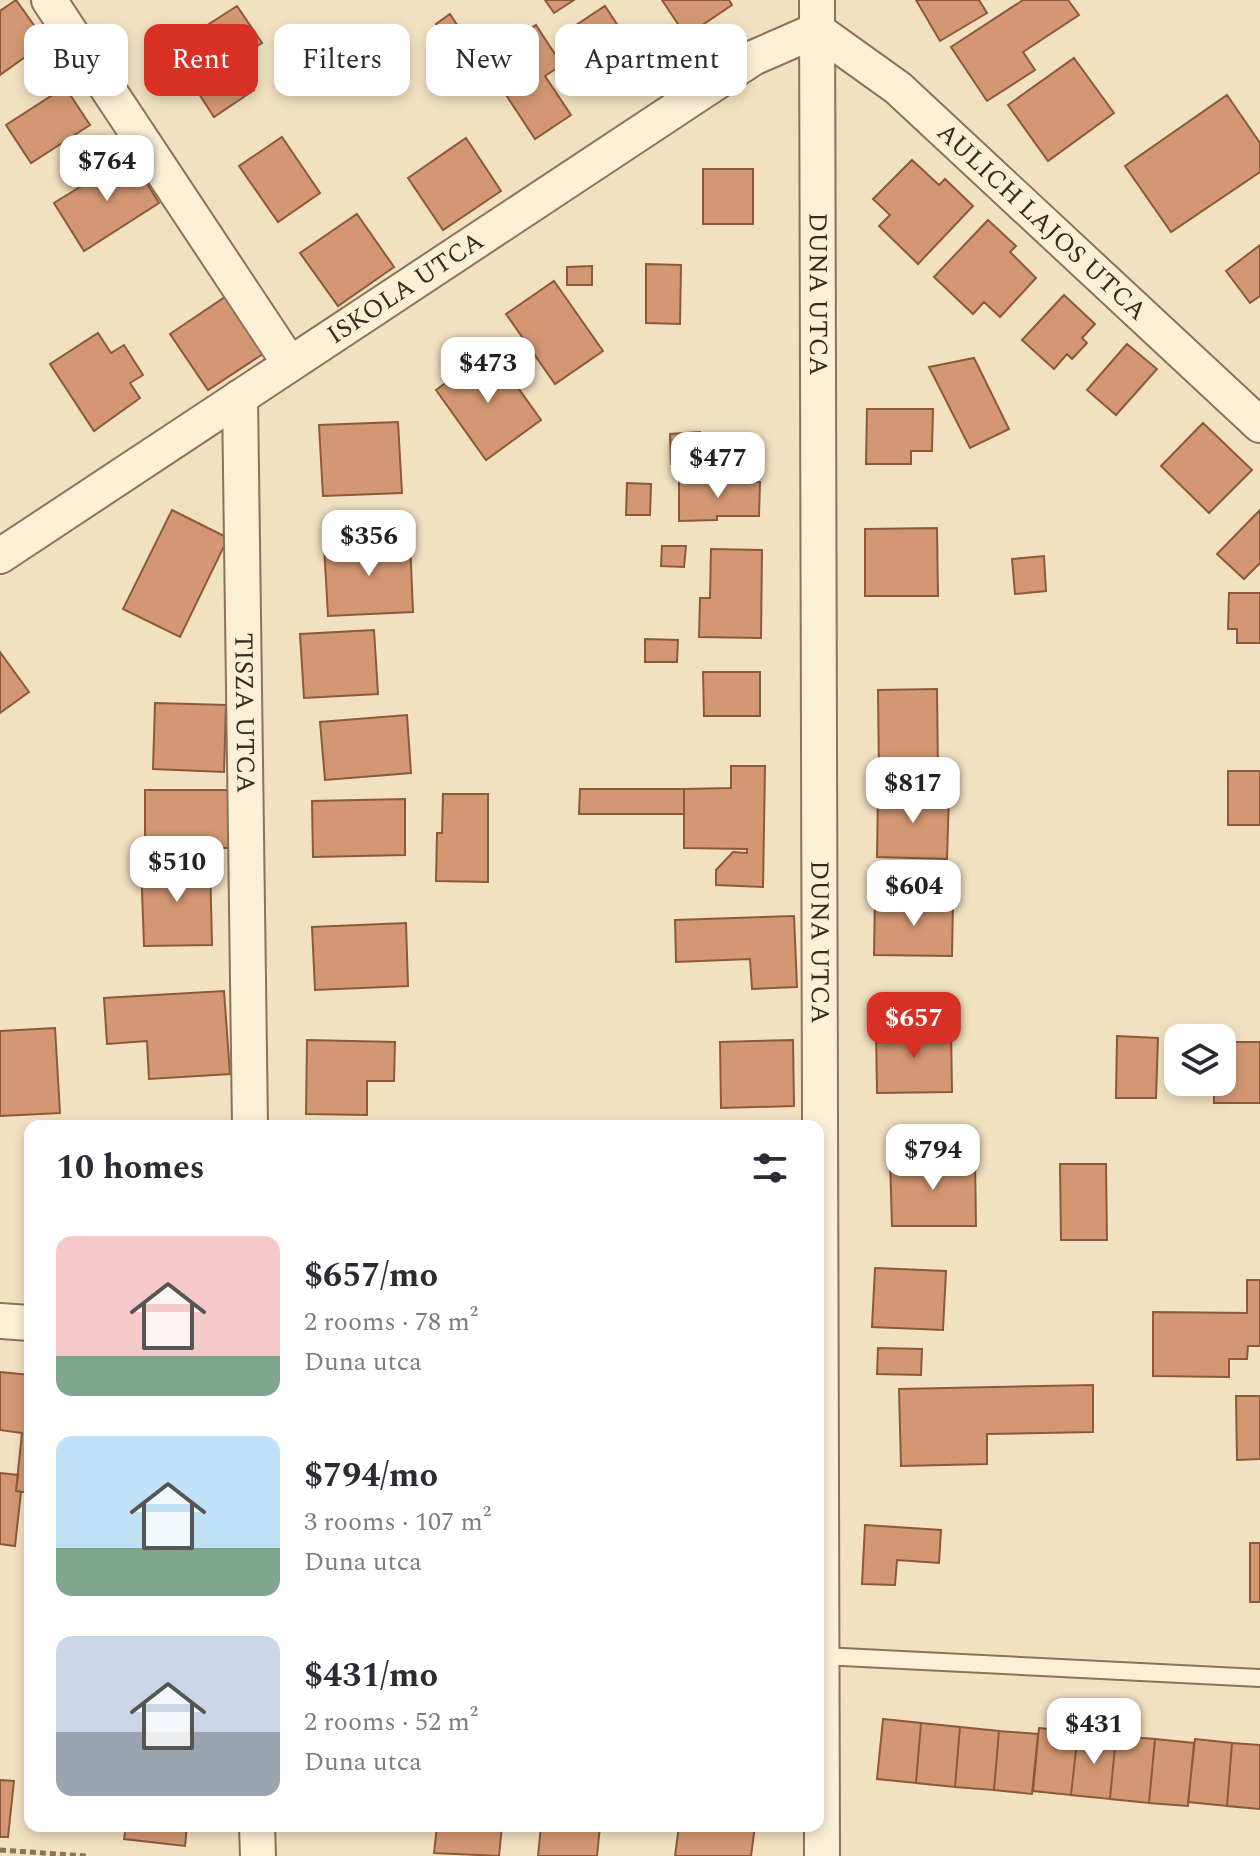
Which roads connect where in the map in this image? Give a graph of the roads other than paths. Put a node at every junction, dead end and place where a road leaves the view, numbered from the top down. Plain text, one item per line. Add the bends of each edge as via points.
1 (49, 0) edge
2 (817, 15) edge
3 (290, 364) junction
4 (240, 397) junction
5 (1260, 425) edge
6 (0, 556) edge
7 (250, 1120) edge
8 (820, 1120) edge
9 (0, 1321) edge
10 (24, 1323) edge
11 (824, 1656) edge
12 (1260, 1678) edge
13 (257, 1832) edge
14 (822, 1832) edge
15 (258, 1856) edge
16 (822, 1856) edge

1 - 3 street
2 - 3 street, ISKOLA UTCA
2 - 5 street, AULICH LAJOS UTCA
2 - 8 street, DUNA UTCA
3 - 4 street, ISKOLA UTCA
4 - 6 street, ISKOLA UTCA
4 - 7 street, TISZA UTCA
9 - 10 street
11 - 12 lane
13 - 15 street
14 - 16 street, DUNA UTCA

